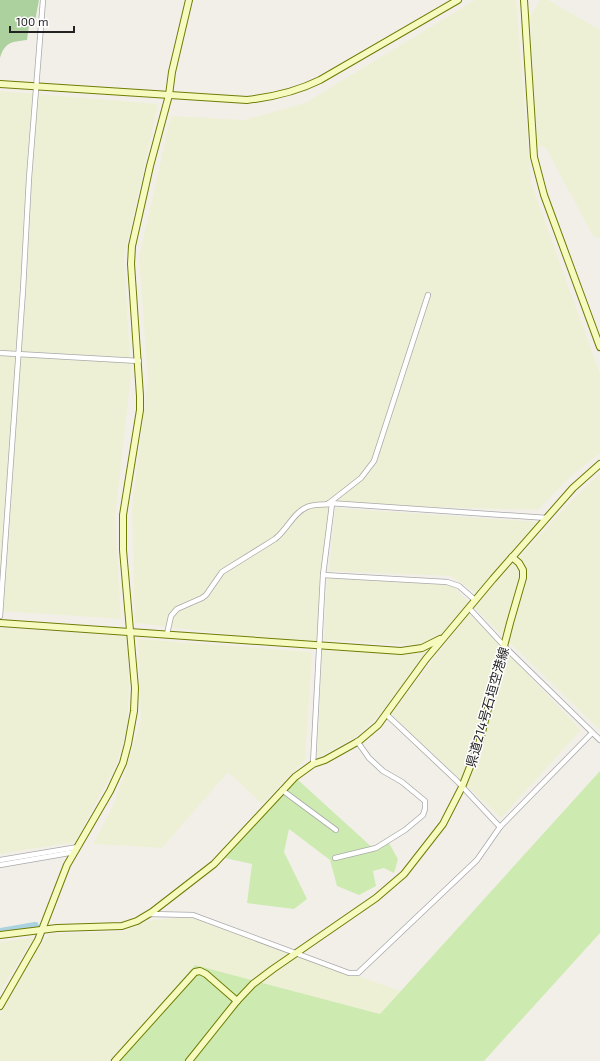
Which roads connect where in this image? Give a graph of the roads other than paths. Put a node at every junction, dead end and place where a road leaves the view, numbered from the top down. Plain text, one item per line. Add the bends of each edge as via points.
1 (43, 0) edge
2 (189, 0) edge
3 (458, 0) edge
4 (524, 0) edge
5 (0, 84) edge
6 (36, 86) junction
7 (169, 95) junction
8 (428, 295) dead end
9 (600, 347) edge
10 (0, 353) edge
11 (17, 354) junction
12 (139, 361) junction
13 (600, 464) edge
14 (330, 504) junction
15 (547, 518) junction
16 (512, 557) junction
17 (323, 575) junction
18 (475, 600) junction
19 (469, 608) junction
20 (0, 616) edge
21 (0, 623) edge
22 (130, 632) junction
23 (167, 634) junction
24 (445, 636) junction
25 (319, 645) junction
26 (504, 645) junction
27 (387, 715) junction
28 (592, 733) junction
29 (600, 740) edge
30 (357, 741) junction
31 (313, 764) junction
32 (462, 788) junction
33 (282, 790) junction
34 (500, 827) junction
35 (336, 830) dead end
36 (76, 849) junction
37 (335, 858) dead end
38 (0, 860) edge
39 (0, 866) edge
40 (148, 914) junction
41 (42, 930) junction
42 (0, 935) edge
43 (295, 954) junction
44 (237, 1002) junction
45 (0, 1006) edge
46 (115, 1061) edge
47 (189, 1061) edge

1 - 6 street
2 - 7 street
3 - 7 street via 304,88 281,96 247,100
4 - 9 street via 534,157 544,195
5 - 6 street
6 - 7 street
6 - 11 street
7 - 12 street via 132,246 131,279
8 - 14 street via 374,461 361,478
10 - 11 street
11 - 12 street
11 - 20 street
12 - 22 street via 140,410 124,499 122,534
13 - 15 street via 573,488
14 - 15 street
14 - 17 street
14 - 23 street via 308,506 300,511 276,539 222,572 206,595 177,609 171,616
15 - 16 street
16 - 18 street
16 - 26 street, 県道214号石垣空港線 via 523,570 523,578
17 - 18 street via 447,582 459,586
17 - 25 street
18 - 19 street
19 - 24 street
19 - 26 street
21 - 22 street
22 - 23 street
22 - 36 street via 134,688 133,718 128,744 123,763 110,791
23 - 25 street
24 - 25 street via 430,646 412,650
24 - 27 street
25 - 31 street
26 - 28 street
26 - 32 street, 県道214号石垣空港線 via 479,744
27 - 30 street
27 - 32 street
28 - 29 street
28 - 34 street
30 - 31 street via 325,760
30 - 37 street via 378,767 402,782 425,802 425,809 423,815 405,830 376,848
31 - 33 street
32 - 34 street
32 - 43 street, 県道214号石垣空港線 via 443,824 404,874 376,898
33 - 35 street
33 - 40 street via 214,864
34 - 43 street via 477,860 360,972 349,973
36 - 38 street
36 - 39 street
36 - 41 street via 67,865
40 - 41 street via 122,926
40 - 43 street via 193,915
41 - 42 street
41 - 45 street
43 - 44 street, 県道214号石垣空港線 via 253,984
44 - 46 street via 206,974 195,972
44 - 47 street, 県道214号石垣空港線

